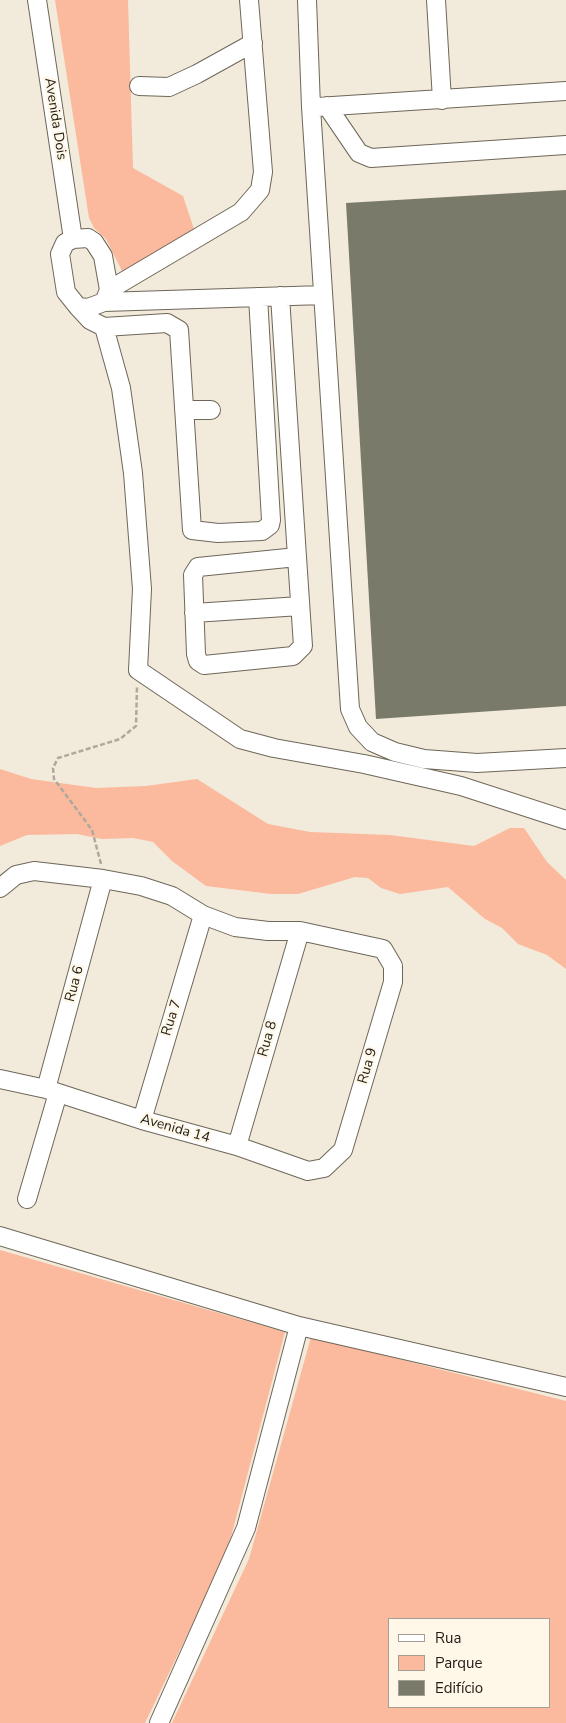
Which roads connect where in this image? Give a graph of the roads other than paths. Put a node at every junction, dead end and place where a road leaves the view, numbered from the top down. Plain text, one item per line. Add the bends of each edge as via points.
1 (37, 0) edge
2 (50, 0) edge
3 (249, 0) edge
4 (307, 0) edge
5 (436, 0) edge
6 (253, 42) junction
7 (139, 86) dead end
8 (566, 91) edge
9 (442, 100) junction
10 (319, 107) junction
11 (566, 145) edge
12 (77, 238) junction
13 (324, 295) junction
14 (107, 296) junction
15 (280, 296) junction
16 (258, 298) junction
17 (141, 301) junction
18 (78, 307) junction
19 (144, 325) junction
20 (104, 327) junction
21 (184, 410) junction
22 (211, 410) dead end
23 (297, 557) junction
24 (300, 606) junction
25 (194, 613) junction
26 (566, 758) edge
27 (566, 820) edge
28 (103, 879) junction
29 (0, 888) edge
30 (203, 915) junction
31 (300, 931) junction
32 (0, 1079) edge
33 (52, 1091) junction
34 (142, 1120) junction
35 (237, 1146) junction
36 (343, 1150) joint
37 (27, 1199) dead end
38 (0, 1236) edge
39 (299, 1326) junction
40 (566, 1387) edge
41 (159, 1723) edge

1 - 12 street, Avenida Dois
2 - 12 street, Avenida Dois
3 - 6 street
4 - 10 street
5 - 9 street
6 - 7 street via 169,86
6 - 14 street via 263,172 260,190 240,212
8 - 9 street
9 - 10 street
10 - 11 street via 359,153 371,158
10 - 13 street
12 - 14 street via 94,242 98,248
12 - 18 street via 64,243 60,254 66,292
13 - 15 street
13 - 26 street via 350,710 358,727 372,742 424,759 477,763
14 - 17 street
14 - 18 street via 88,308
15 - 16 street
15 - 23 street
16 - 17 street
16 - 21 street via 271,520 267,528 218,533 192,530
17 - 19 street
18 - 20 street via 90,320
19 - 20 street
19 - 21 street via 167,324 179,330
20 - 27 street via 121,388 133,473 142,589 138,670 240,739 461,786
21 - 22 street
23 - 24 street
23 - 25 street via 198,567 193,575
24 - 25 street
24 - 25 street via 302,646 293,656 204,665 196,654
28 - 29 street via 34,870 16,875
28 - 30 street via 172,896
28 - 33 street, Rua 6
30 - 31 street via 235,927
30 - 34 street, Rua 7
31 - 35 street, Rua 8
31 - 36 street, Rua 9 via 383,950 393,966 393,982
32 - 33 street, Avenida 14
33 - 34 street, Avenida 14
33 - 37 street, Rua 6
34 - 35 street, Avenida 14
35 - 36 street, Avenida 14 via 308,1171 324,1168
38 - 39 street
39 - 40 street
39 - 41 street via 246,1528

